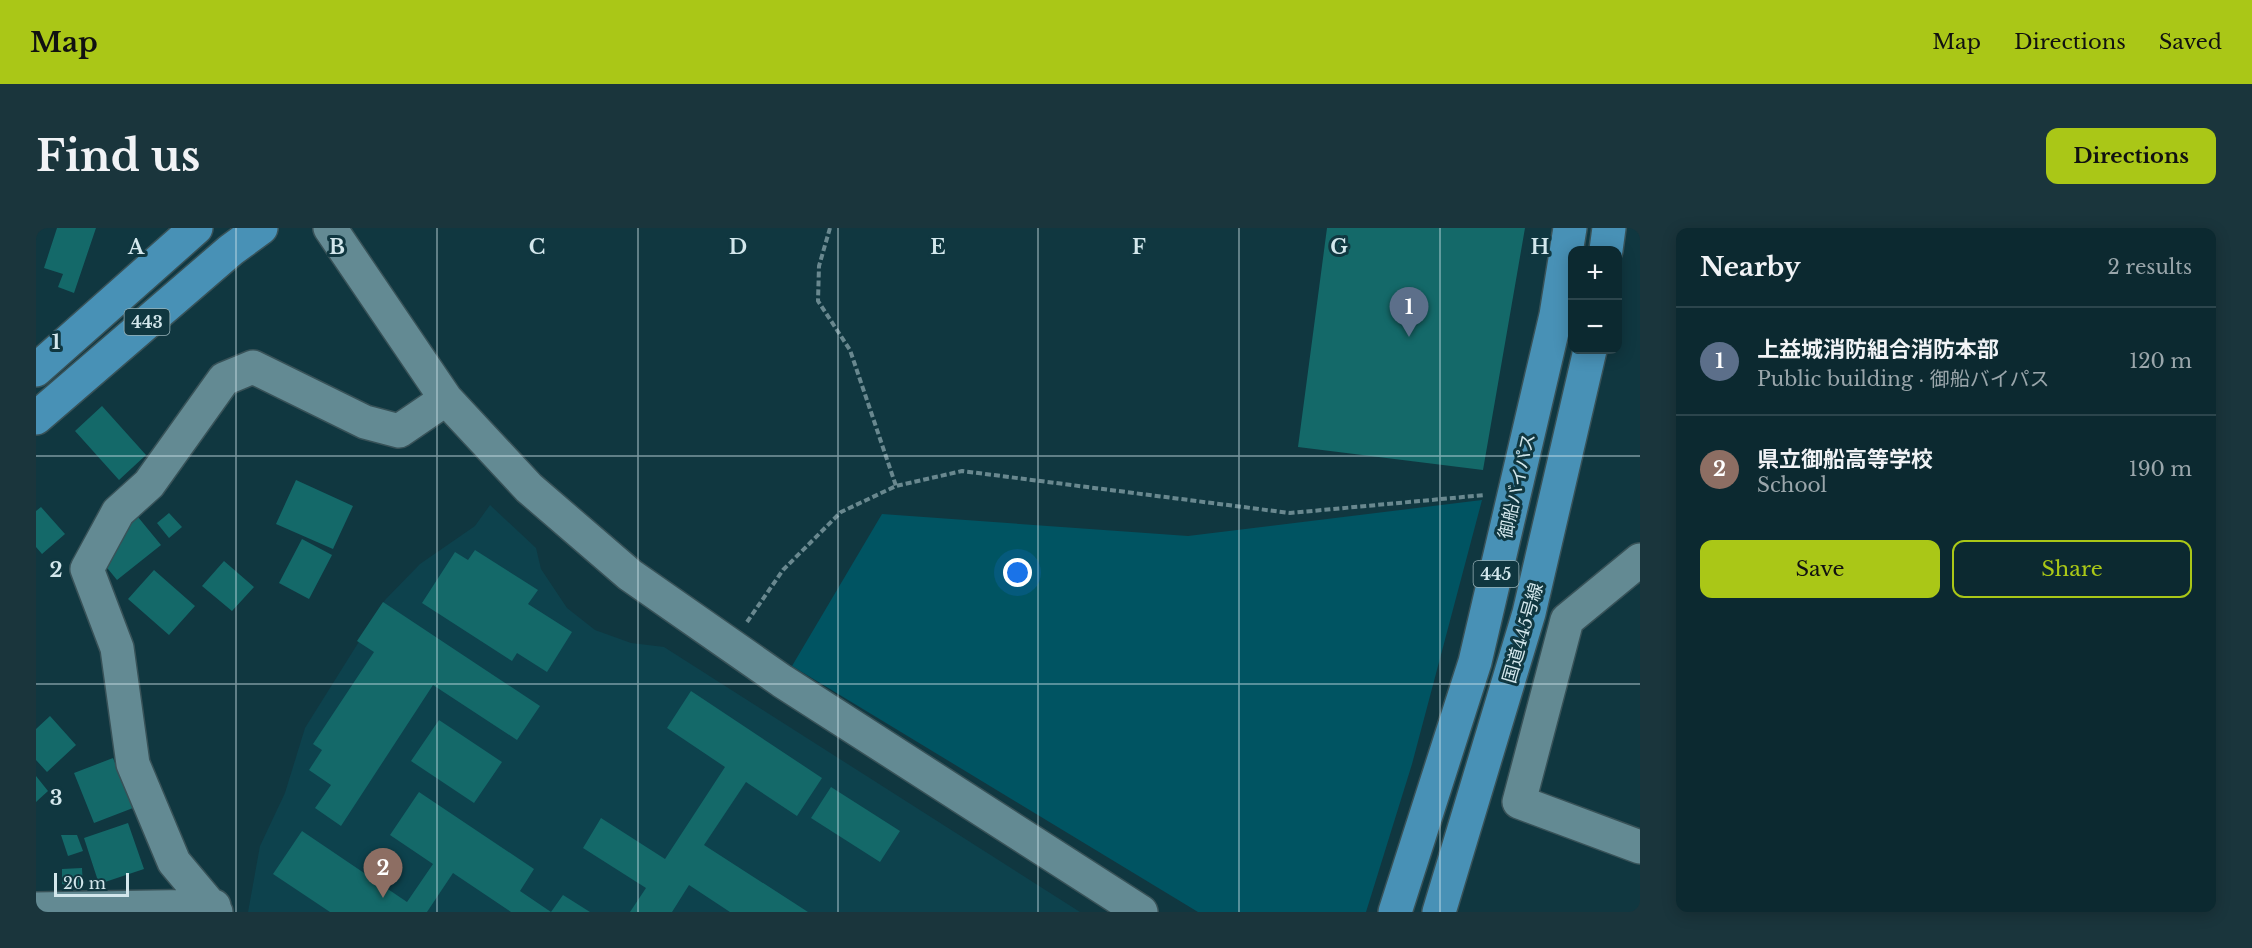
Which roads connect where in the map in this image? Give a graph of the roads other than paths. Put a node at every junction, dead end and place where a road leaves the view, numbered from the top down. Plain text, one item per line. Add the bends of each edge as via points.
1 (196, 228) edge
2 (261, 228) edge
3 (330, 228) edge
4 (1570, 228) edge
5 (1609, 228) edge
6 (1607, 246) edge
7 (1589, 354) edge
8 (36, 370) edge
9 (446, 399) junction
10 (36, 418) edge
11 (1640, 560) edge
12 (1529, 613) junction
13 (1567, 620) junction
14 (1640, 847) edge
15 (36, 909) edge
16 (215, 909) edge
17 (1141, 912) edge
18 (1395, 912) edge
19 (1439, 912) edge

1 - 8 highway, 443
2 - 10 highway, 443
3 - 9 street
4 - 18 highway, 御船バイパス / 445 via 1556,315 1475,662
5 - 6 highway
7 - 12 highway, 国道445号線 / 445
9 - 16 street via 399,431 365,422 253,368 224,380 149,484 118,512 87,569 117,648 133,764 174,861
9 - 17 street via 529,488 630,575
11 - 13 street
12 - 13 street
12 - 19 highway, 国道445号線 / 445
13 - 14 street via 1519,802
15 - 16 street

